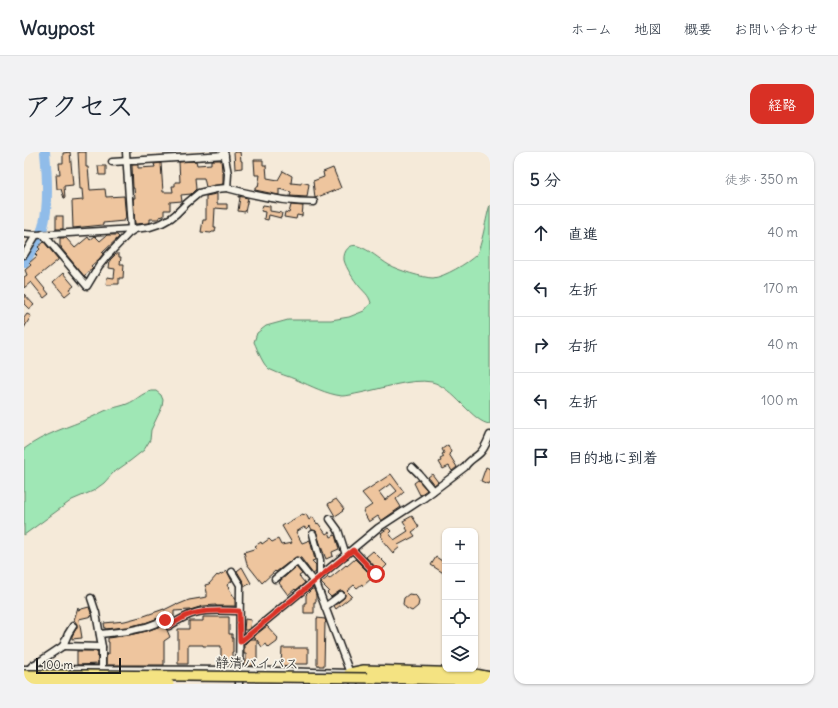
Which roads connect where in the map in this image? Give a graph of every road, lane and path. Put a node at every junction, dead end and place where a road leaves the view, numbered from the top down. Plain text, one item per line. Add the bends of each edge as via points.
1 (126, 152) edge
2 (224, 153) edge
3 (199, 154) edge
4 (112, 162) dead end
5 (126, 162) junction
6 (227, 188) junction
7 (314, 202) dead end
8 (134, 229) junction
9 (24, 234) edge
10 (43, 234) junction
11 (36, 235) junction
12 (24, 255) edge
13 (490, 435) edge
14 (412, 467) dead end
15 (433, 491) junction
16 (330, 519) dead end
17 (313, 534) dead end
18 (353, 550) junction
19 (346, 555) junction
20 (232, 572) dead end
21 (376, 574) dead end
22 (275, 579) dead end
23 (316, 579) junction
24 (340, 595) dead end
25 (91, 598) dead end
26 (325, 607) junction
27 (239, 611) junction
28 (73, 626) dead end
29 (100, 634) junction
30 (240, 642) junction
31 (63, 646) junction
32 (102, 647) junction
33 (102, 669) junction
34 (239, 670) junction
35 (26, 671) edge
36 (350, 673) junction
37 (490, 677) edge
38 (24, 682) edge
39 (490, 683) edge
40 (102, 684) edge
41 (169, 684) edge
42 (239, 684) edge
43 (354, 684) edge

1 - 5 street
2 - 3 street
2 - 6 street via 228,174
3 - 5 street
4 - 5 street
5 - 8 street
6 - 7 street via 279,199
6 - 8 street via 199,193 162,223
8 - 10 street
8 - 10 street via 107,256 87,286
9 - 11 street
10 - 11 street
11 - 12 street
13 - 15 street via 478,455
14 - 15 street
15 - 18 street via 378,528
16 - 19 street via 338,530
17 - 23 street via 320,560
18 - 19 street
18 - 21 street
19 - 23 street
20 - 27 street via 240,585
22 - 23 street via 297,561
23 - 26 street
23 - 30 street
24 - 26 street
25 - 29 street
26 - 36 street
27 - 29 street via 196,612 169,626 165,620 128,631
27 - 30 street
28 - 31 street
29 - 32 street
30 - 34 street
31 - 32 street
31 - 35 street
32 - 33 street
33 - 34 street
33 - 35 street
33 - 40 street
34 - 36 street
34 - 42 street
35 - 39 highway, 静清バイパス, bridge via 85,675 367,678
36 - 37 highway via 364,670 470,673
36 - 43 street
38 - 41 highway, bridge

